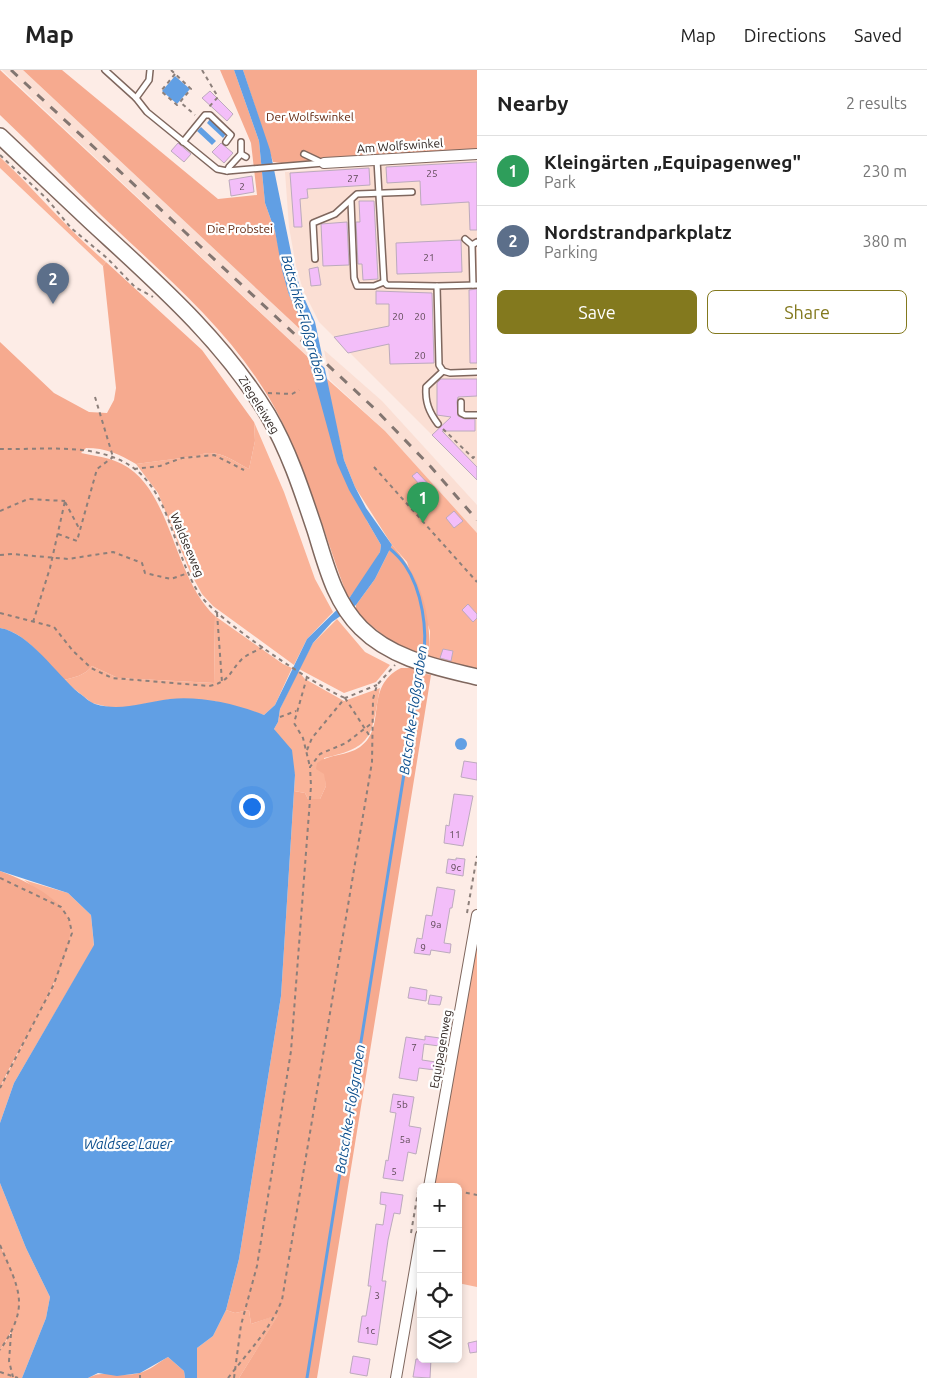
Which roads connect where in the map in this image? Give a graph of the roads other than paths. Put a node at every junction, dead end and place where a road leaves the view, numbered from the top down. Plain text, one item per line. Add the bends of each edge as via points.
1 (105, 70) edge
2 (150, 70) edge
3 (136, 98) junction
4 (0, 136) edge
5 (183, 142) junction
6 (226, 142) dead end
7 (241, 142) dead end
8 (304, 154) dead end
9 (477, 154) edge
10 (377, 160) junction
11 (324, 164) junction
12 (228, 171) junction
13 (412, 192) dead end
14 (379, 193) junction
15 (351, 201) junction
16 (465, 239) dead end
17 (474, 244) edge
18 (315, 259) dead end
19 (384, 282) junction
20 (475, 285) edge
21 (437, 286) junction
22 (443, 371) junction
23 (477, 372) edge
24 (461, 402) dead end
25 (477, 415) edge
26 (438, 424) road end
27 (477, 677) edge
28 (477, 915) edge
29 (430, 1183) edge
30 (417, 1257) edge
31 (396, 1378) edge

1 - 3 lane
2 - 3 lane via 149,80
3 - 5 lane via 147,112
4 - 27 main road, Ziegeleiweg via 180,305 225,353 257,398 292,466 330,576 350,616 381,645 422,663
5 - 6 lane via 205,115 210,115 231,135
5 - 12 lane via 217,169
7 - 12 lane via 244,156
8 - 11 lane
9 - 10 street, Am Wolfswinkel
10 - 11 street, Am Wolfswinkel
10 - 14 lane
11 - 12 lane
13 - 14 lane
14 - 15 lane via 357,194
14 - 19 lane
15 - 18 lane via 335,214 313,223
15 - 19 lane via 357,286
16 - 17 lane
17 - 20 lane
19 - 21 lane via 387,286
20 - 21 lane
21 - 22 lane via 439,364
22 - 23 lane
22 - 26 lane via 426,387 429,412
24 - 25 lane via 461,413
28 - 29 street, Equipagenweg
30 - 31 street

